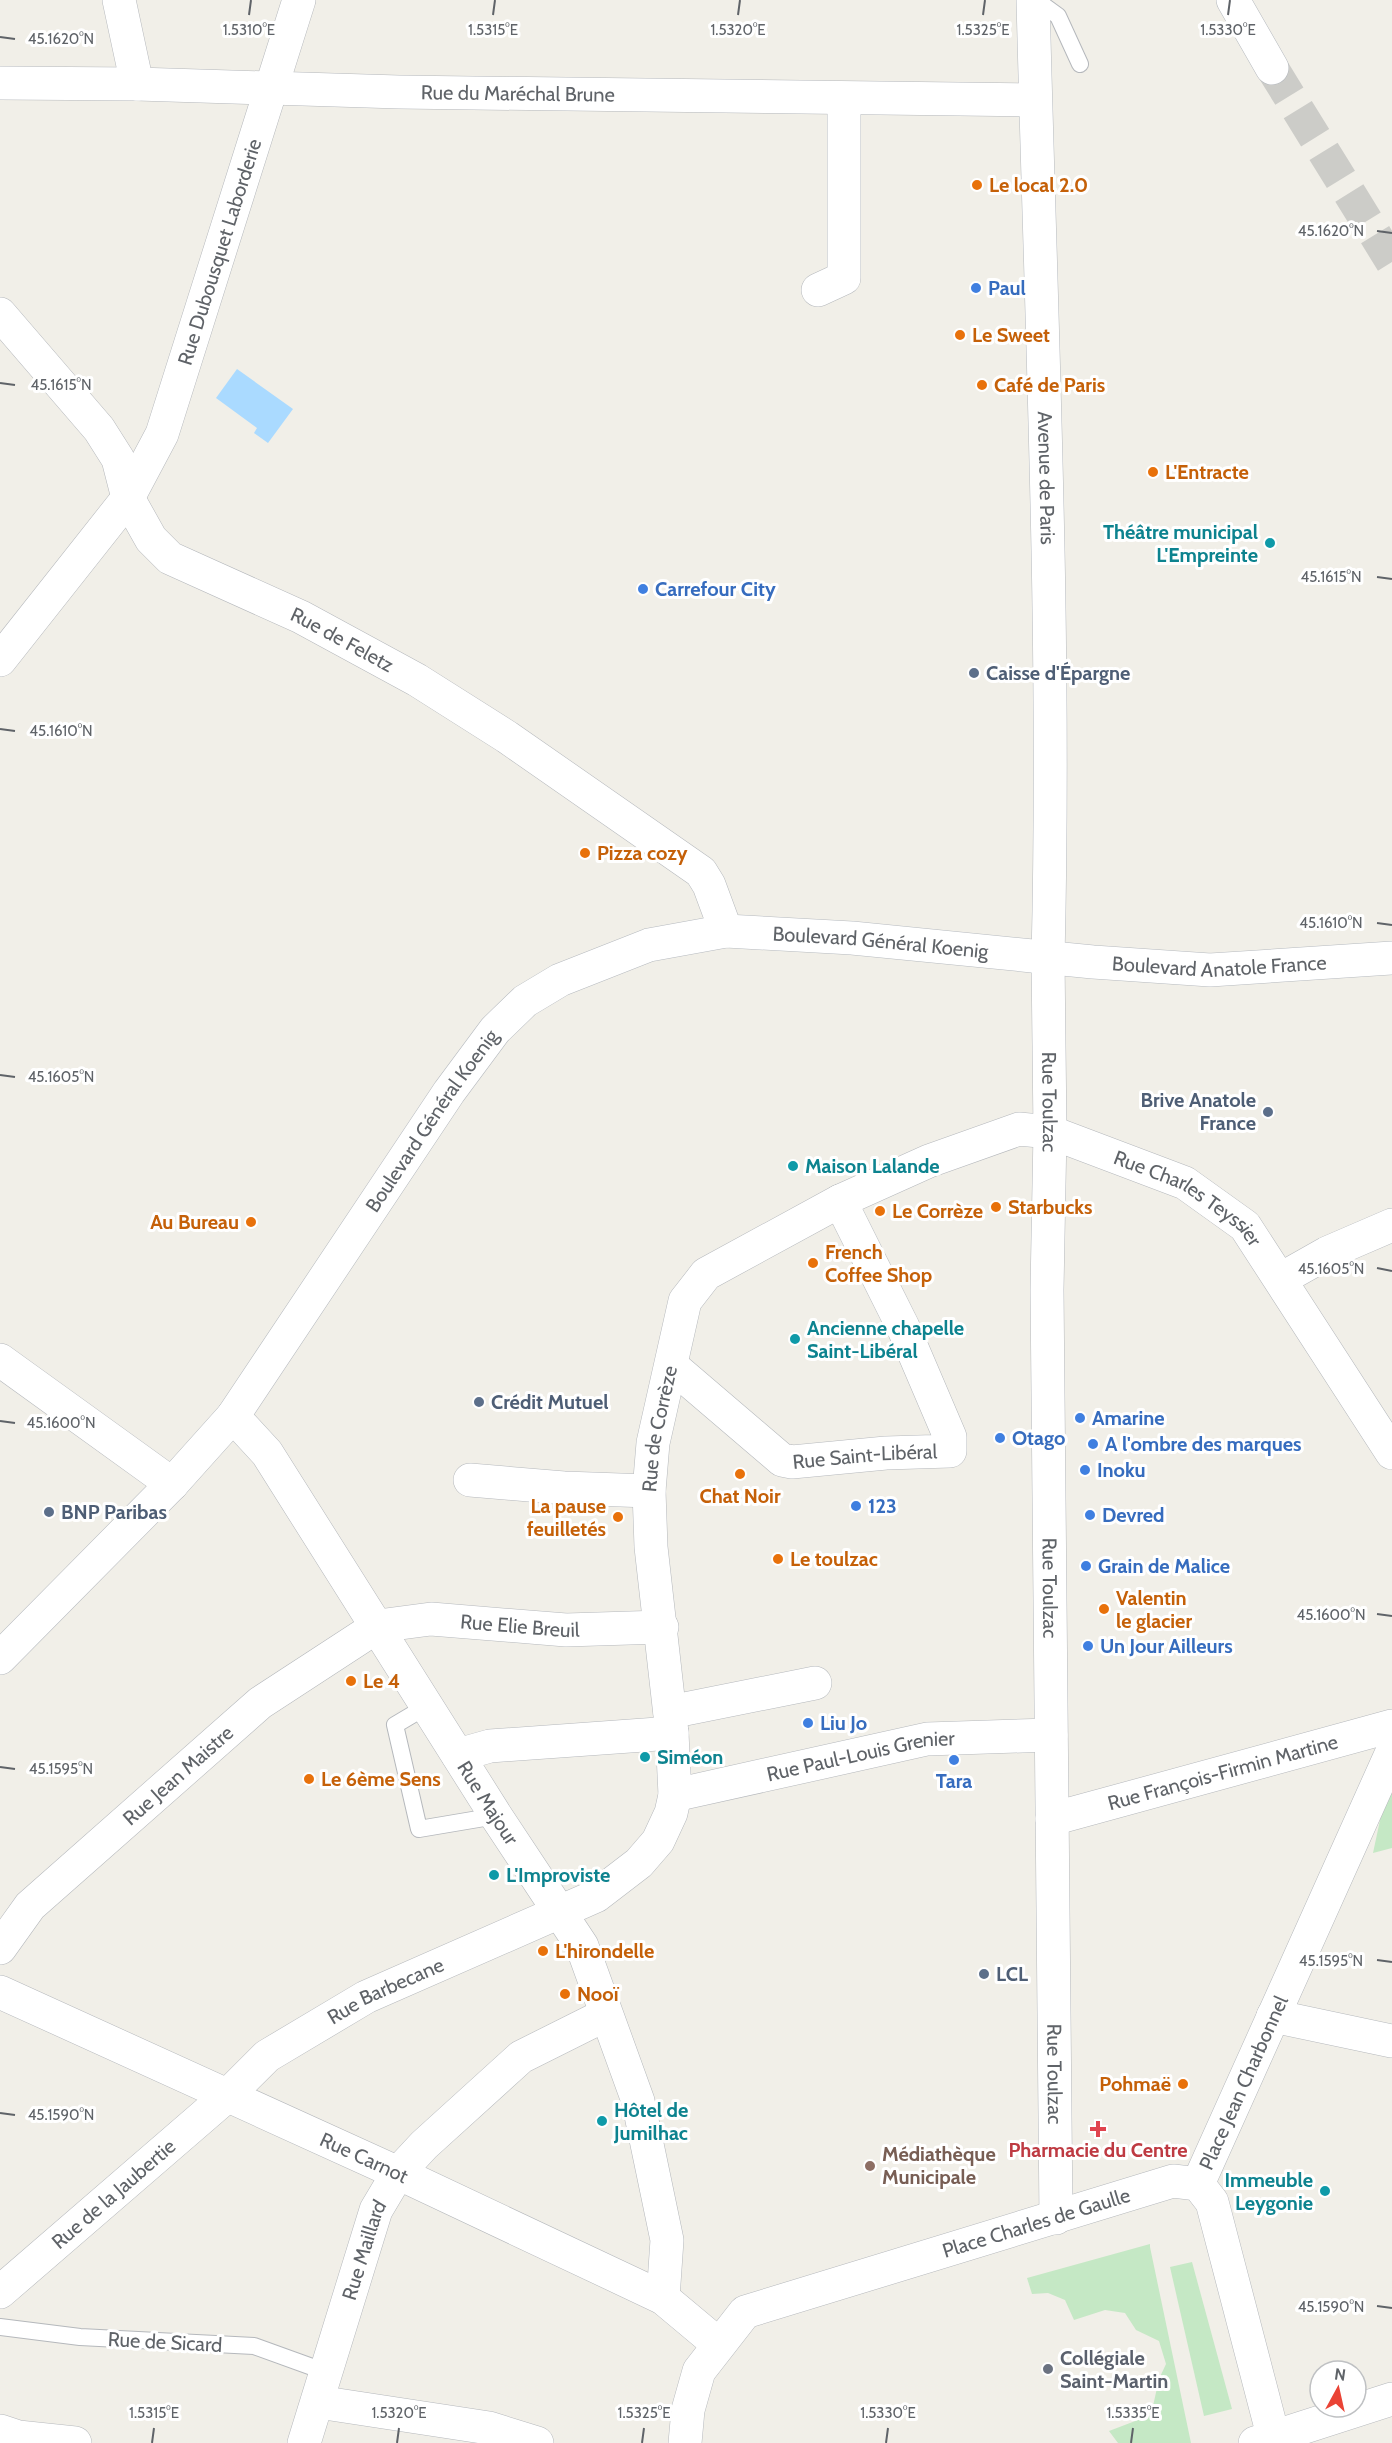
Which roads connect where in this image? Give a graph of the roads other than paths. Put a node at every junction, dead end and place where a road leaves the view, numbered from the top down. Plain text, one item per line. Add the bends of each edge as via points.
1 (119, 0) edge
2 (298, 0) edge
3 (1034, 0) edge
4 (1233, 0) edge
5 (1080, 64) dead end
6 (1272, 68) tunnel mouth
7 (0, 83) edge
8 (137, 84) junction
9 (271, 90) junction
10 (844, 100) junction
11 (1035, 100) junction
12 (818, 290) dead end
13 (0, 314) edge
14 (128, 498) junction
15 (0, 660) edge
16 (726, 931) junction
17 (1048, 958) junction
18 (1392, 958) edge
19 (1050, 1132) junction
20 (840, 1201) junction
21 (1392, 1225) edge
22 (1281, 1279) junction
23 (0, 1360) edge
24 (672, 1366) junction
25 (233, 1416) junction
26 (1392, 1454) edge
27 (470, 1480) dead end
28 (172, 1484) junction
29 (649, 1491) junction
30 (378, 1626) junction
31 (662, 1627) junction
32 (0, 1658) edge
33 (815, 1683) dead end
34 (427, 1706) junction
35 (671, 1722) junction
36 (1392, 1726) edge
37 (1051, 1735) junction
38 (1392, 1752) edge
39 (458, 1755) junction
40 (675, 1795) junction
41 (496, 1816) junction
42 (1052, 1819) junction
43 (558, 1913) junction
44 (0, 1948) edge
45 (0, 1992) edge
46 (605, 2015) junction
47 (1273, 2016) junction
48 (1392, 2041) edge
49 (228, 2095) junction
50 (398, 2173) junction
51 (1198, 2184) junction
52 (1056, 2218) junction
53 (0, 2292) edge
54 (663, 2298) junction
55 (0, 2327) edge
56 (718, 2344) junction
57 (322, 2387) junction
58 (1392, 2399) edge
59 (12, 2437) edge
60 (1268, 2441) edge
61 (75, 2443) edge
62 (304, 2443) edge
63 (537, 2443) edge
64 (685, 2443) edge

1 - 8 street
2 - 9 street, Rue Dubousquet Laborderie
3 - 5 lane via 1058,16
3 - 11 street, Avenue de Paris
4 - 6 street
7 - 8 street, Rue du Maréchal Brune
8 - 9 street, Rue du Maréchal Brune
9 - 10 street, Rue du Maréchal Brune
9 - 14 street, Rue Dubousquet Laborderie via 162,434
10 - 11 street, Rue du Maréchal Brune
10 - 12 street via 843,278
11 - 17 street, Avenue de Paris via 1047,561
13 - 14 street, Rue de Feletz via 99,429 118,459
14 - 15 street, Rue Dubousquet Laborderie
14 - 16 street, Rue de Feletz via 152,538 170,558 301,617 417,680 677,855 701,873 709,885
16 - 17 street, Boulevard Général Koenig via 852,938
16 - 25 street, Boulevard Général Koenig via 649,945 560,980 525,1001 495,1030 449,1092
17 - 18 street, Boulevard Anatole France via 1210,970
17 - 19 street, Rue Toulzac
19 - 20 street, Rue de Corrèze via 1019,1129 930,1161
19 - 22 street, Rue Charles Teyssier via 1185,1183 1245,1226
19 - 37 street, Rue Toulzac via 1047,1290
20 - 24 street, Rue de Corrèze via 706,1274 685,1301
20 - 24 street, Rue Saint-Libéral via 903,1327 950,1437 950,1451 782,1460
21 - 22 street via 1327,1253
22 - 26 street, Rue Charles Teyssier
23 - 28 street
24 - 29 street, Rue de Corrèze via 653,1443
25 - 28 street, Boulevard Général Koenig
25 - 30 street, Rue Majour via 267,1453
27 - 29 street
28 - 32 street, Boulevard Général Koenig
29 - 31 street, Rue de Corrèze via 651,1547
30 - 31 street, Rue Elie Breuil via 431,1619 566,1630
30 - 34 street, Rue Majour
30 - 44 street, Rue Jean Maistre via 260,1703 30,1906
31 - 35 street, Rue de Corrèze
33 - 35 street
34 - 39 street, Rue Majour
34 - 41 lane via 395,1725 419,1829
35 - 39 street via 490,1746
35 - 40 street, Rue de Corrèze
36 - 42 street, Rue François-Firmin Martine
37 - 40 street, Rue Paul-Louis Grenier via 927,1739
37 - 42 street, Rue Toulzac
38 - 47 street, Place Jean Charbonnel
39 - 41 street, Rue Majour
40 - 43 street, Rue de Corrèze via 658,1841 639,1863 596,1896
41 - 43 street, Rue Majour
42 - 52 street, Rue Toulzac
43 - 46 street, Rue Majour via 582,1946
43 - 49 street, Rue Barbecane via 366,1997 267,2056
45 - 49 street, Rue Carnot
46 - 50 street, Rue Maillard via 521,2056
46 - 54 street, Rue Majour via 638,2101 667,2240
47 - 48 street
47 - 51 street, Place Jean Charbonnel
49 - 50 street, Rue Carnot
49 - 53 street, Rue de la Jaubertie
50 - 54 street, Rue Carnot
50 - 57 street, Rue Maillard via 376,2210
51 - 52 street, Place Charles de Gaulle via 1173,2181
51 - 60 street via 1212,2202
52 - 56 street, Place Charles de Gaulle via 745,2312
54 - 56 street, Rue Carnot
55 - 57 lane, Rue de Sicard via 80,2337 254,2346
56 - 64 street, Place Charles de Gaulle via 699,2372 688,2410
57 - 62 street, Rue Maillard
57 - 63 street
58 - 60 street
59 - 61 street

